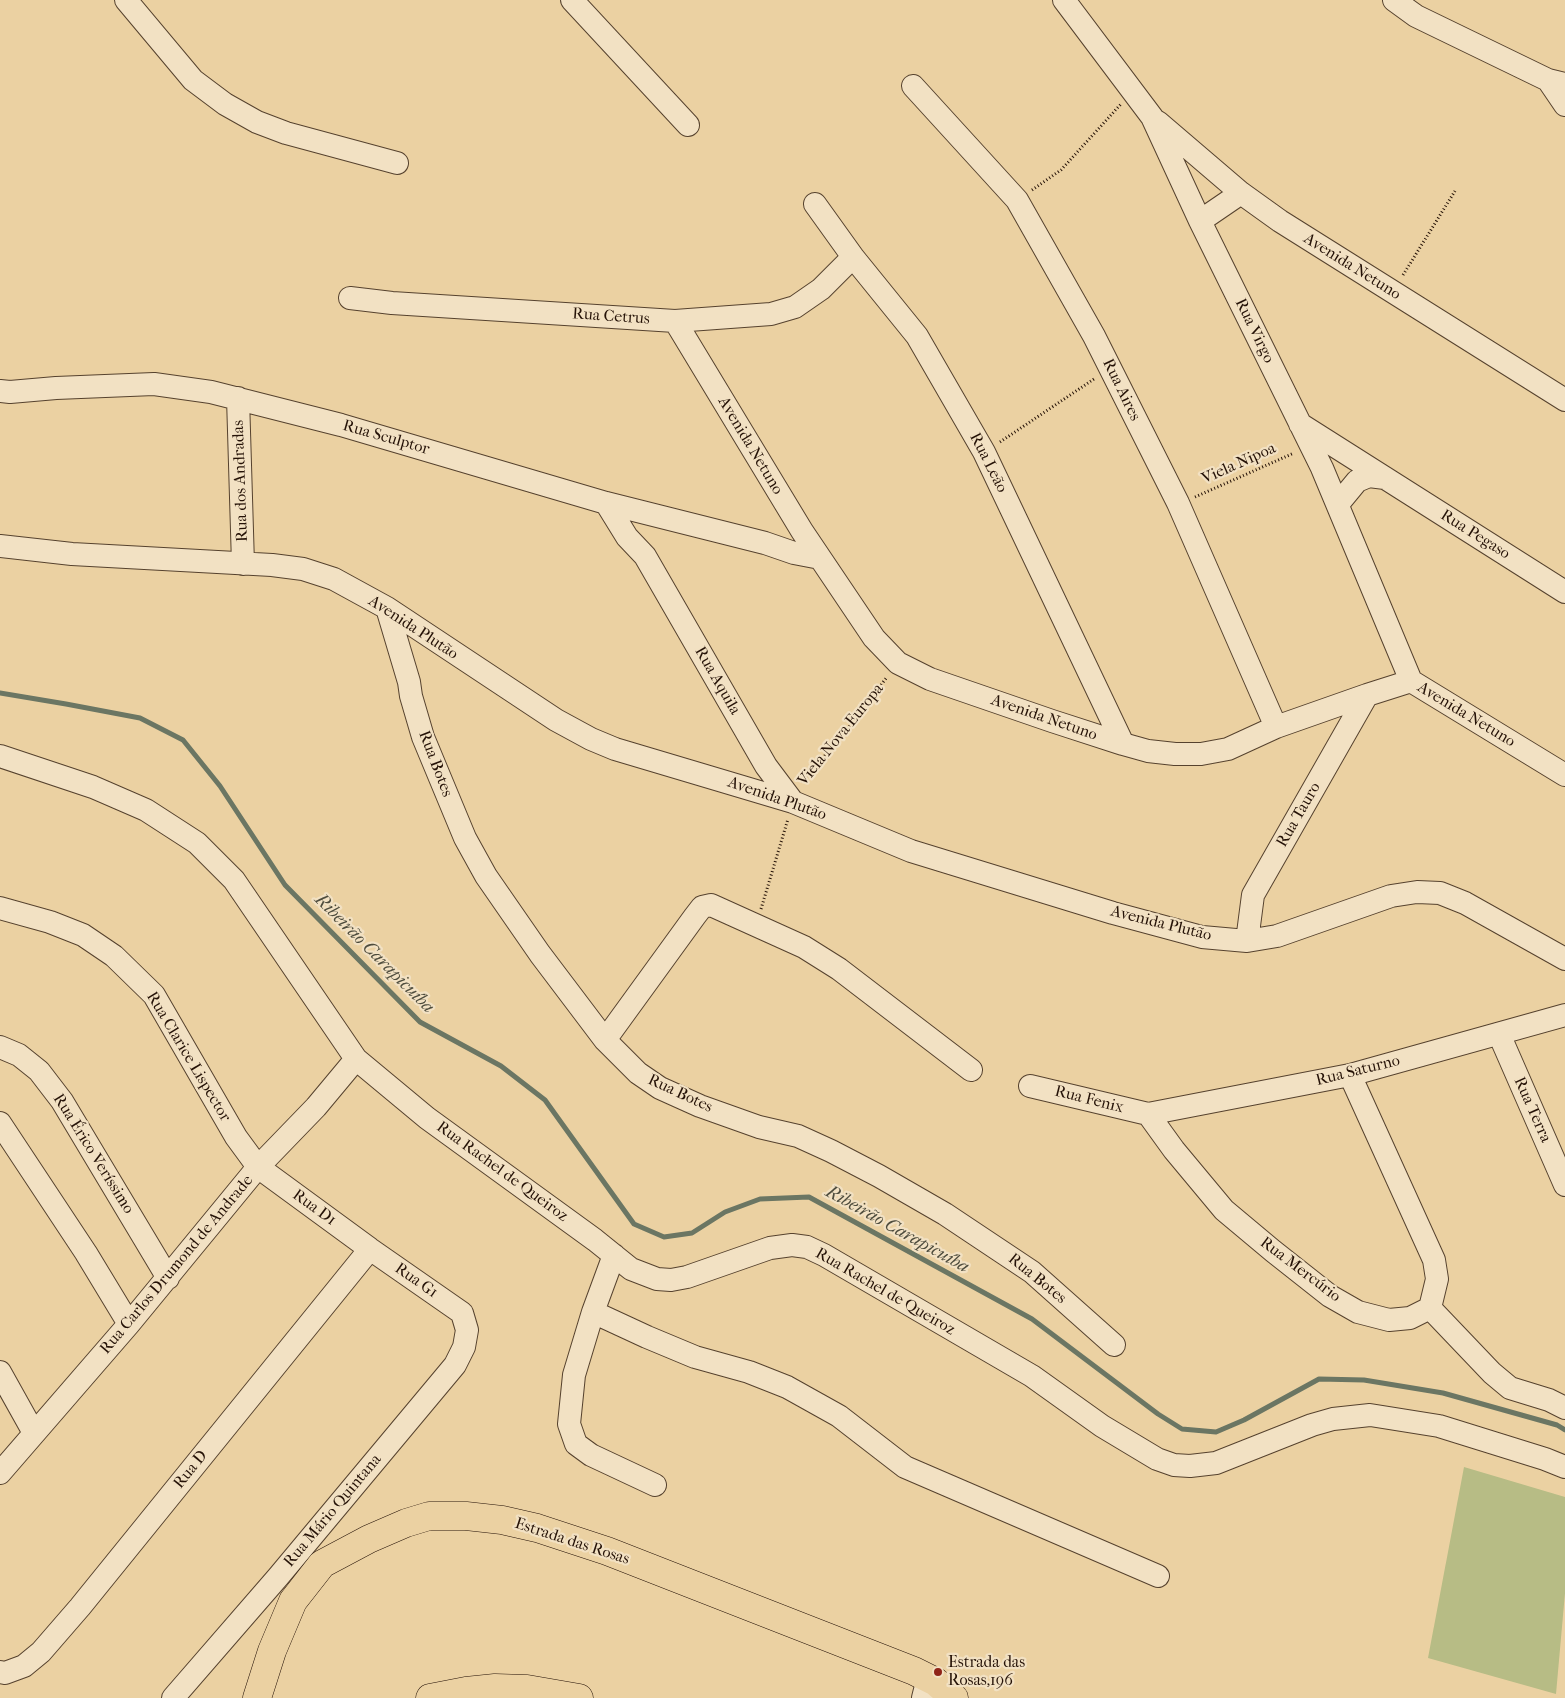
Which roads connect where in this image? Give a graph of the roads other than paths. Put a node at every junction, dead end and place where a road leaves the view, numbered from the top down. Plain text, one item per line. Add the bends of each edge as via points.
1 (126, 0) edge
2 (572, 0) edge
3 (1064, 0) edge
4 (1394, 0) edge
5 (1557, 82) edge
6 (913, 86) dead end
7 (1565, 105) edge
8 (1152, 117) junction
9 (688, 125) dead end
10 (397, 162) dead end
11 (1241, 193) junction
12 (815, 204) dead end
13 (1200, 221) junction
14 (853, 257) junction
15 (350, 298) dead end
16 (675, 320) junction
17 (0, 391) edge
18 (1559, 394) edge
19 (238, 398) junction
20 (1299, 423) junction
21 (1385, 478) junction
22 (606, 503) junction
23 (1338, 504) junction
24 (654, 515) junction
25 (802, 531) junction
26 (765, 542) junction
27 (0, 546) edge
28 (645, 556) junction
29 (820, 558) junction
30 (243, 564) junction
31 (1565, 592) edge
32 (387, 608) junction
33 (434, 640) junction
34 (1411, 681) junction
35 (409, 682) junction
36 (1367, 694) junction
37 (1276, 727) junction
38 (1123, 744) junction
39 (0, 756) edge
40 (760, 756) junction
41 (1565, 775) edge
42 (746, 788) junction
43 (792, 802) junction
44 (0, 908) edge
45 (1247, 941) junction
46 (1565, 959) edge
47 (1565, 1015) edge
48 (1499, 1034) junction
49 (605, 1040) junction
50 (0, 1047) edge
51 (356, 1059) junction
52 (971, 1070) dead end
53 (1350, 1075) junction
54 (1030, 1086) dead end
55 (1148, 1114) junction
56 (0, 1123) edge
57 (258, 1167) junction
58 (1565, 1185) edge
59 (370, 1249) junction
60 (614, 1255) junction
61 (168, 1278) junction
62 (1430, 1308) junction
63 (593, 1312) junction
64 (462, 1313) joint
65 (130, 1324) junction
66 (1114, 1346) dead end
67 (0, 1372) edge
68 (1565, 1408) edge
69 (34, 1433) junction
70 (1565, 1467) edge
71 (0, 1473) edge
72 (655, 1485) dead end
73 (1158, 1576) dead end
74 (0, 1672) edge
75 (925, 1688) edge
76 (465, 1694) edge
77 (572, 1697) edge
78 (173, 1698) edge
79 (257, 1698) edge
80 (430, 1698) edge
81 (954, 1698) edge

1 - 10 street via 193,80 225,104 286,134
2 - 9 street
3 - 8 street, Rua Virgo
4 - 5 street via 1416,16
5 - 7 street
6 - 37 street, Rua Aires via 1017,200 1094,336 1178,503
8 - 11 street, Avenida Netuno
8 - 13 street, Rua Virgo
11 - 13 street
11 - 18 street, Avenida Netuno via 1321,248
12 - 14 street, Rua Leão
13 - 20 street, Rua Virgo
14 - 16 street, Rua Cetrus via 821,289 795,307 771,314
14 - 38 street, Rua Leão via 917,336 984,452
15 - 16 street, Rua Cetrus
16 - 25 street, Avenida Netuno
17 - 19 street, Rua Sculptor via 154,384
19 - 22 street, Rua Sculptor
19 - 30 street, Rua dos Andradas
20 - 21 street, Rua Pegaso
20 - 23 street, Rua Virgo
21 - 23 street via 1370,476 1357,481
21 - 31 street, Rua Pegaso
22 - 24 street, Rua Sculptor
22 - 28 street, Rua Aquila via 627,537
23 - 34 street, Rua Virgo
24 - 26 street, Rua Sculptor
24 - 28 street via 644,538
25 - 26 street
25 - 29 street, Avenida Netuno
26 - 29 street, Rua Sculptor
27 - 30 street, Avenida Plutão via 72,554
28 - 40 street, Rua Aquila
29 - 38 street, Avenida Netuno via 874,638 898,663 930,679
30 - 32 street, Avenida Plutão via 303,569 334,579
32 - 33 street, Avenida Plutão
32 - 35 street, Rua Botes
33 - 35 street via 419,653
33 - 42 street, Avenida Plutão via 556,720 591,739
34 - 36 street, Avenida Netuno
34 - 41 street, Avenida Netuno
35 - 49 street, Rua Botes via 423,737 465,838 486,876 540,954
36 - 37 street, Avenida Netuno
36 - 45 street, Rua Tauro via 1253,895
37 - 38 street, Avenida Netuno via 1228,749 1201,754 1148,751
39 - 51 street, Rua Rachel de Queiroz via 93,787 137,806 198,843 234,880
40 - 42 street
40 - 43 street, Rua Aquila
42 - 43 street, Avenida Plutão
43 - 45 street, Avenida Plutão via 910,851 1202,937
44 - 57 street, Rua Clarice Lispector via 82,935 114,956 154,995 236,1137
45 - 46 street, Avenida Plutão via 1277,936 1391,896 1440,893 1465,903
47 - 48 street, Rua Saturno
48 - 53 street, Rua Saturno
48 - 58 street, Rua Terra
49 - 52 street via 702,907 710,906 804,947 839,969
49 - 66 street, Rua Botes via 638,1074 660,1088 758,1127 798,1136 879,1176 945,1214 1032,1272
50 - 61 street, Rua Érico Veríssimo via 19,1055 38,1071 62,1100
51 - 57 street, Rua Carlos Drumond de Andrade via 316,1107
51 - 60 street, Rua Rachel de Queiroz via 427,1118
53 - 55 street, Rua Saturno
53 - 62 street via 1434,1260 1437,1279
54 - 55 street, Rua Fenix
55 - 62 street, Rua Mercúrio via 1224,1210 1330,1296 1358,1312 1389,1320 1410,1318
56 - 65 street
57 - 59 street, Rua D1
57 - 61 street, Rua Carlos Drumond de Andrade
59 - 64 street, Rua G1
59 - 74 street, Rua D via 41,1652 24,1666
60 - 63 street
60 - 70 street, Rua Rachel de Queiroz via 631,1269 657,1280 671,1280 770,1248 807,1247 1032,1376 1102,1426 1174,1465 1216,1463 1312,1425 1370,1415 1439,1426
61 - 65 street, Rua Carlos Drumond de Andrade
62 - 68 street via 1510,1388
63 - 72 street via 574,1375 569,1424 576,1444 591,1455
63 - 73 street via 695,1357 787,1387 840,1416 905,1467
64 - 78 street, Rua Mário Quintana via 467,1330 464,1347 455,1365
65 - 69 street, Rua Carlos Drumond de Andrade
67 - 69 street
69 - 71 street, Rua Carlos Drumond de Andrade
75 - 79 main road, Estrada das Rosas via 616,1555 537,1528 502,1520 429,1516 369,1539 322,1564 293,1602
75 - 81 main road, Estrada das Rosas via 936,1682
76 - 77 main road via 495,1688 526,1689
76 - 80 main road

